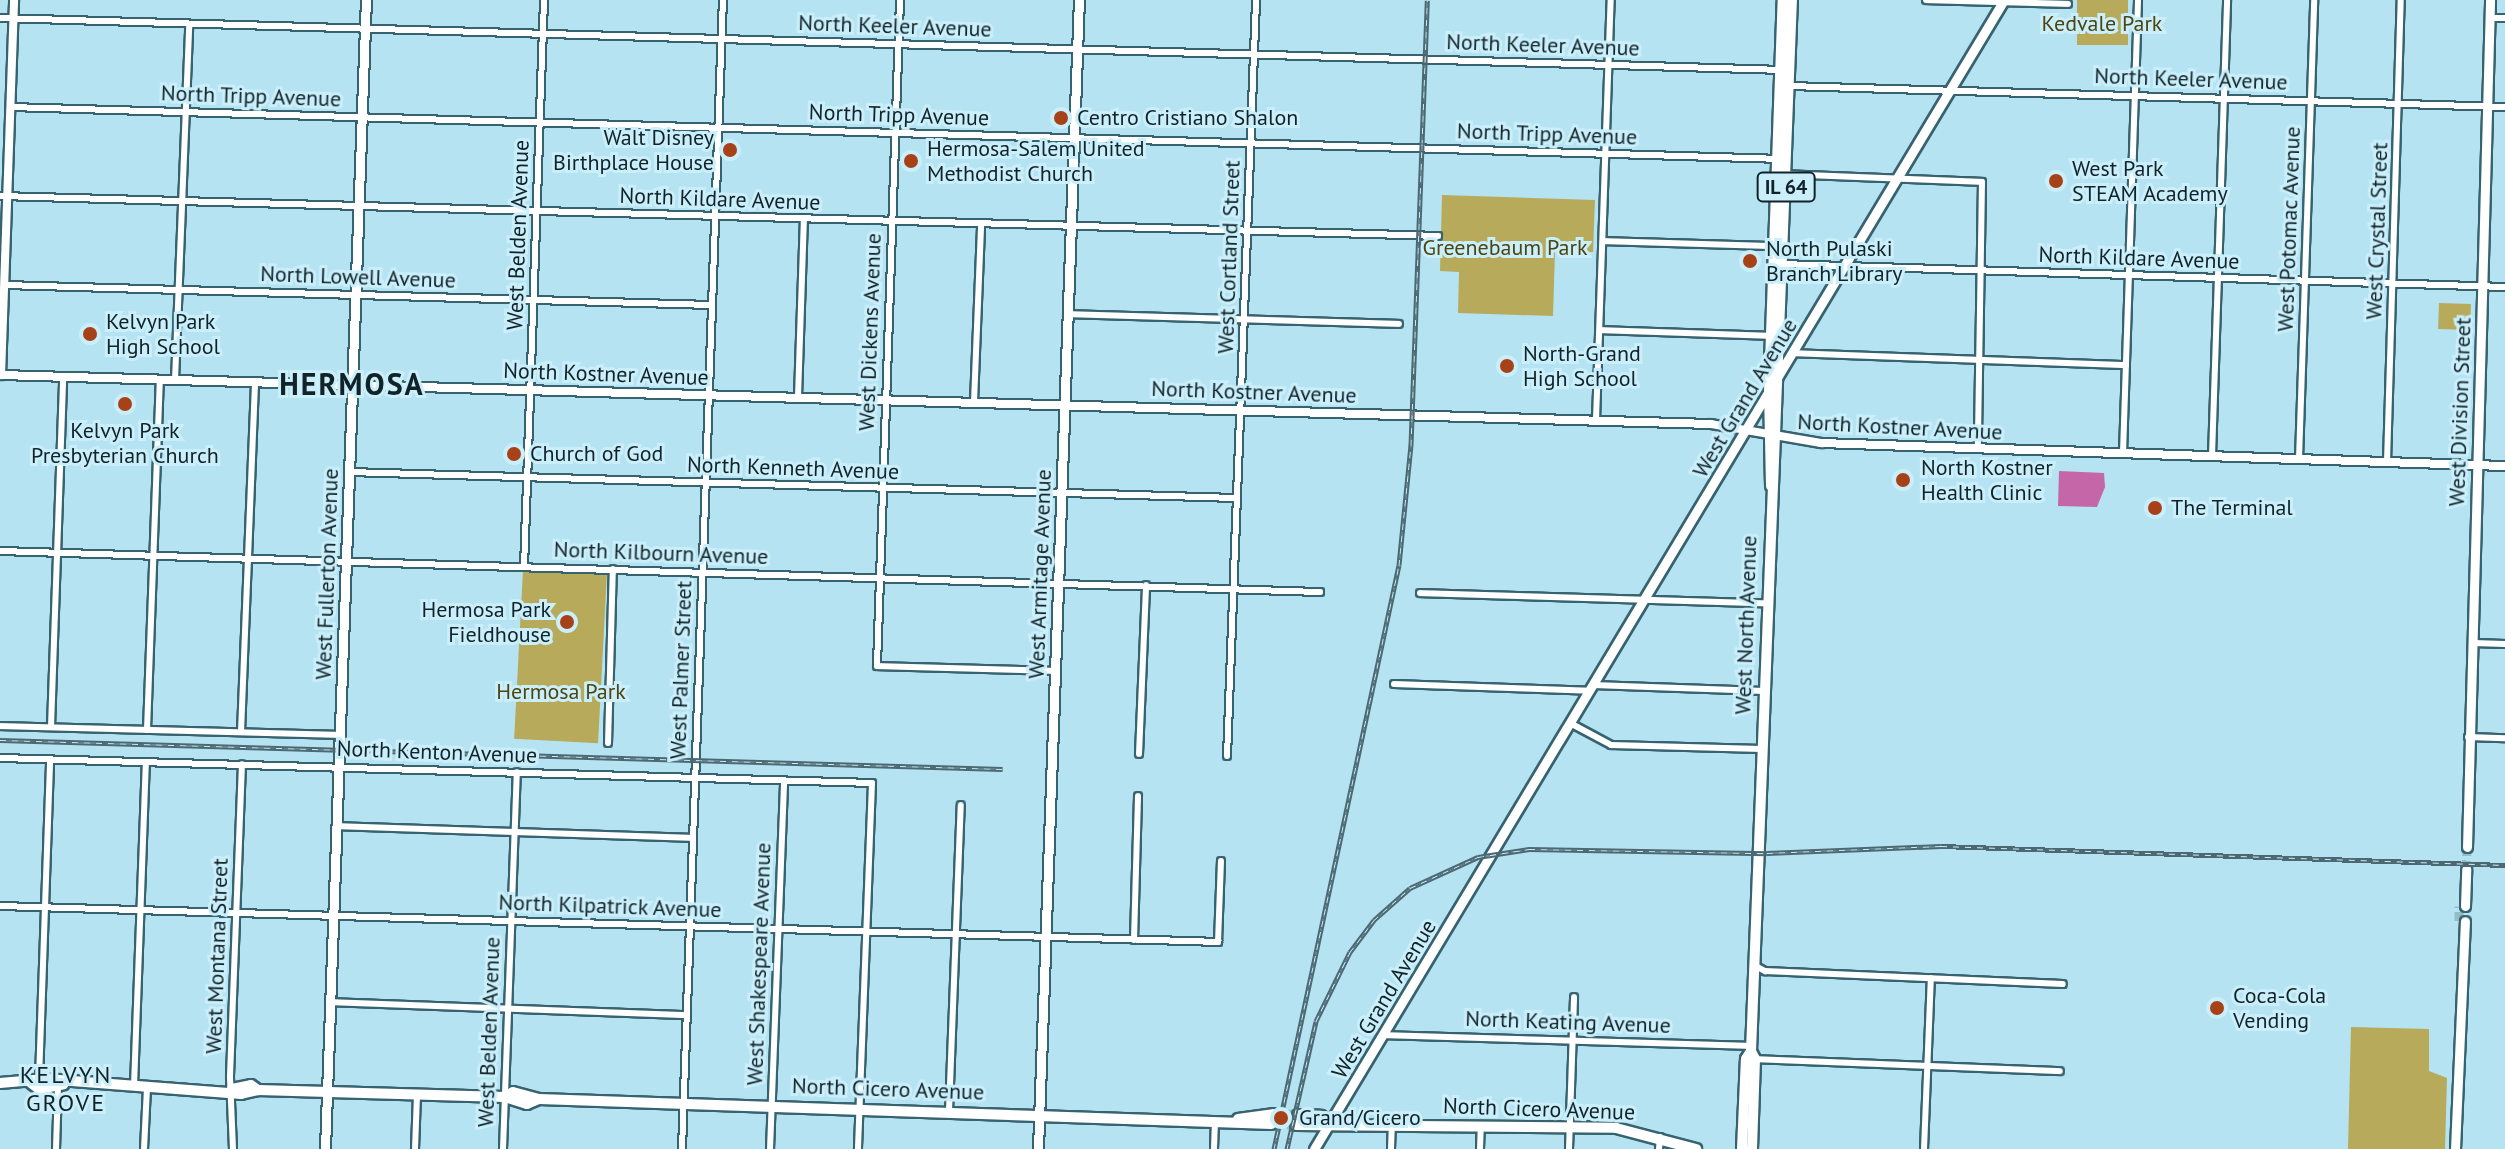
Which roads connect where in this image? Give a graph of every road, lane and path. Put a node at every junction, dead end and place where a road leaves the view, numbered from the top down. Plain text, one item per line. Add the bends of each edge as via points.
1 (14, 0) edge
2 (366, 0) edge
3 (544, 0) edge
4 (723, 0) edge
5 (900, 0) edge
6 (1079, 0) edge
7 (1256, 0) edge
8 (1611, 0) edge
9 (1783, 0) edge
10 (1792, 0) edge
11 (1926, 0) edge
12 (2138, 0) edge
13 (2227, 0) edge
14 (2314, 0) edge
15 (2401, 0) edge
16 (2490, 0) edge
17 (2003, 1) edge
18 (2068, 4) dead end
19 (0, 18) edge
20 (13, 18) junction
21 (2490, 18) junction
22 (2505, 18) edge
23 (189, 24) junction
24 (365, 29) junction
25 (543, 34) junction
26 (721, 39) junction
27 (899, 44) junction
28 (1077, 50) junction
29 (1254, 55) junction
30 (1609, 65) junction
31 (1785, 70) junction
32 (1784, 86) junction
33 (1950, 90) junction
34 (2135, 95) junction
35 (2224, 98) junction
36 (2311, 101) junction
37 (2398, 104) junction
38 (10, 107) junction
39 (2487, 107) junction
40 (2505, 107) edge
41 (185, 112) junction
42 (362, 117) junction
43 (540, 123) junction
44 (718, 128) junction
45 (895, 133) junction
46 (1074, 138) junction
47 (1251, 144) junction
48 (1606, 154) junction
49 (1782, 159) junction
50 (1781, 174) junction
51 (1897, 178) junction
52 (4, 196) edge
53 (182, 201) junction
54 (358, 206) junction
55 (537, 212) junction
56 (715, 217) junction
57 (804, 220) junction
58 (892, 223) junction
59 (981, 225) junction
60 (1070, 227) junction
61 (1248, 232) junction
62 (1438, 236) dead end
63 (1603, 241) junction
64 (1778, 246) junction
65 (1778, 264) junction
66 (1844, 266) junction
67 (1983, 270) junction
68 (2129, 275) junction
69 (2218, 278) junction
70 (2305, 281) junction
71 (2393, 284) junction
72 (4, 285) junction
73 (2481, 286) junction
74 (2505, 287) edge
75 (179, 290) junction
76 (355, 295) junction
77 (534, 300) junction
78 (712, 305) junction
79 (1067, 314) junction
80 (1245, 320) junction
81 (1399, 324) dead end
82 (1600, 330) junction
83 (1775, 336) junction
84 (1792, 353) junction
85 (1982, 360) junction
86 (2126, 365) junction
87 (1779, 374) junction
88 (0, 375) edge
89 (63, 377) junction
90 (160, 379) junction
91 (175, 380) junction
92 (255, 382) junction
93 (352, 385) junction
94 (530, 390) junction
95 (1769, 392) junction
96 (709, 395) junction
97 (798, 397) junction
98 (886, 400) junction
99 (974, 402) junction
100 (1064, 405) junction
101 (1241, 410) junction
102 (1596, 420) junction
103 (1746, 431) junction
104 (1772, 437) junction
105 (1978, 448) junction
106 (2123, 453) junction
107 (2212, 456) junction
108 (2299, 459) junction
109 (2387, 462) junction
110 (2476, 465) junction
111 (2505, 466) edge
112 (349, 472) junction
113 (527, 478) junction
114 (706, 484) junction
115 (883, 488) junction
116 (1061, 493) junction
117 (1237, 498) junction
118 (0, 551) edge
119 (57, 553) junction
120 (153, 555) junction
121 (248, 558) junction
122 (346, 561) junction
123 (524, 567) junction
124 (613, 569) junction
125 (702, 572) junction
126 (880, 578) junction
127 (1058, 583) junction
128 (1146, 585) junction
129 (1234, 589) junction
130 (1320, 592) dead end
131 (1420, 593) dead end
132 (1644, 599) junction
133 (1767, 603) junction
134 (2471, 643) junction
135 (2505, 644) edge
136 (1055, 671) junction
137 (1394, 684) dead end
138 (1592, 688) junction
139 (1764, 691) junction
140 (1570, 723) junction
141 (0, 726) edge
142 (51, 727) junction
143 (147, 730) junction
144 (241, 732) junction
145 (340, 735) junction
146 (2468, 737) junction
147 (2505, 738) edge
148 (608, 743) dead end
149 (1762, 749) junction
150 (1139, 754) dead end
151 (1227, 756) dead end
152 (0, 758) edge
153 (50, 759) junction
154 (146, 762) junction
155 (242, 764) junction
156 (338, 767) junction
157 (517, 772) junction
158 (695, 778) junction
159 (784, 781) junction
160 (1138, 796) dead end
161 (961, 805) dead end
162 (336, 826) junction
163 (515, 832) junction
164 (693, 838) junction
165 (2464, 846) tunnel mouth
166 (1221, 861) dead end
167 (2463, 869) tunnel mouth
168 (0, 906) edge
169 (2462, 906) tunnel mouth
170 (45, 907) junction
171 (140, 909) junction
172 (236, 912) junction
173 (333, 914) junction
174 (511, 920) junction
175 (2462, 921) tunnel mouth
176 (690, 927) junction
177 (778, 930) junction
178 (866, 933) junction
179 (956, 936) junction
180 (1045, 939) junction
181 (1134, 940) junction
182 (1754, 965) junction
183 (1931, 978) junction
184 (2063, 984) dead end
185 (1574, 997) dead end
186 (330, 1002) junction
187 (508, 1008) junction
188 (686, 1015) junction
189 (1383, 1035) junction
190 (1573, 1040) junction
191 (1753, 1052) junction
192 (1927, 1066) junction
193 (2060, 1071) dead end
194 (35, 1081) junction
195 (0, 1083) edge
196 (60, 1084) junction
197 (134, 1087) junction
198 (147, 1087) junction
199 (232, 1089) junction
200 (327, 1092) junction
201 (417, 1095) junction
202 (505, 1097) junction
203 (683, 1103) junction
204 (772, 1105) junction
205 (860, 1108) junction
206 (949, 1111) junction
207 (1039, 1113) junction
208 (1215, 1119) junction
209 (1272, 1119) tunnel mouth
210 (1297, 1120) tunnel mouth
211 (1330, 1122) junction
212 (1392, 1123) junction
213 (1481, 1125) junction
214 (1570, 1127) junction
215 (1660, 1137) junction
216 (56, 1149) edge
217 (144, 1149) edge
218 (233, 1149) edge
219 (325, 1149) edge
220 (415, 1149) edge
221 (503, 1149) edge
222 (682, 1149) edge
223 (770, 1149) edge
224 (858, 1149) edge
225 (1038, 1149) edge
226 (1214, 1149) edge
227 (1314, 1149) edge
228 (1391, 1149) edge
229 (1480, 1149) edge
230 (1569, 1149) edge
231 (1659, 1149) edge
232 (1696, 1149) edge
233 (1742, 1149) edge
234 (1752, 1149) edge
235 (1924, 1149) edge
236 (2455, 1149) edge

1 - 20 street
2 - 24 main road, West Fullerton Avenue
3 - 25 street, West Belden Avenue
4 - 26 street, West Palmer Street
5 - 27 street, West Dickens Avenue
6 - 28 main road, West Armitage Avenue
7 - 29 street, West Cortland Street
8 - 30 street
9 - 31 main road, West North Avenue / IL 64
10 - 31 main road, West North Avenue / IL 64
11 - 17 street
12 - 34 street
13 - 35 street
14 - 36 street, West Potomac Avenue
15 - 37 street, West Crystal Street
16 - 21 main road, West Division Street
17 - 18 street
17 - 33 main road, West Grand Avenue
19 - 20 street, North Keeler Avenue
20 - 23 street, North Keeler Avenue
20 - 38 street
21 - 22 street
21 - 39 main road, West Division Street
23 - 24 street, North Keeler Avenue
23 - 41 street
24 - 25 street, North Keeler Avenue
24 - 42 main road, West Fullerton Avenue
25 - 26 street, North Keeler Avenue
25 - 43 street, West Belden Avenue
26 - 27 street, North Keeler Avenue
26 - 44 street, West Palmer Street
27 - 28 street, North Keeler Avenue
27 - 45 street, West Dickens Avenue
28 - 29 street, North Keeler Avenue
28 - 46 main road, West Armitage Avenue
29 - 30 street, North Keeler Avenue
29 - 47 street, West Cortland Street
30 - 31 street, North Keeler Avenue
30 - 48 street
31 - 32 main road, West North Avenue / IL 64
32 - 33 street, North Keeler Avenue
32 - 49 main road, West North Avenue / IL 64
33 - 34 street, North Keeler Avenue
33 - 51 main road, West Grand Avenue
34 - 35 street, North Keeler Avenue
34 - 68 street
35 - 36 street, North Keeler Avenue
35 - 69 street
36 - 37 street, North Keeler Avenue
36 - 70 street, West Potomac Avenue
37 - 39 street, North Keeler Avenue
37 - 71 street, West Crystal Street
38 - 41 street, North Tripp Avenue
38 - 52 street
39 - 40 street, North Keeler Avenue
39 - 73 main road, West Division Street
41 - 42 street, North Tripp Avenue
41 - 53 street
42 - 43 street, North Tripp Avenue
42 - 54 main road, West Fullerton Avenue
43 - 44 street, North Tripp Avenue
43 - 55 street, West Belden Avenue
44 - 45 street, North Tripp Avenue
44 - 56 street, West Palmer Street
45 - 46 street, North Tripp Avenue
45 - 58 street, West Dickens Avenue
46 - 47 street, North Tripp Avenue
46 - 60 main road, West Armitage Avenue
47 - 48 street, North Tripp Avenue
47 - 61 street, West Cortland Street
48 - 49 street, North Tripp Avenue
48 - 63 street
49 - 50 main road, West North Avenue / IL 64
50 - 51 street
50 - 64 main road, West North Avenue / IL 64
51 - 66 main road, West Grand Avenue
51 - 67 street via 1982,182
52 - 53 street, North Kildare Avenue
52 - 72 street
53 - 54 street, North Kildare Avenue
53 - 75 street
54 - 55 street, North Kildare Avenue
54 - 76 main road, West Fullerton Avenue
55 - 56 street, North Kildare Avenue
55 - 77 street, West Belden Avenue
56 - 57 street, North Kildare Avenue
56 - 78 street, West Palmer Street
57 - 58 street, North Kildare Avenue
57 - 97 street
58 - 59 street, North Kildare Avenue
58 - 98 street, West Dickens Avenue
59 - 60 street, North Kildare Avenue
59 - 99 street
60 - 61 street, North Kildare Avenue
60 - 79 main road, West Armitage Avenue
61 - 62 street, North Kildare Avenue
61 - 80 street, West Cortland Street
63 - 64 street
63 - 82 street
64 - 65 main road, West North Avenue / IL 64
65 - 66 street, North Kildare Avenue
65 - 83 main road, West North Avenue / IL 64
66 - 67 street, North Kildare Avenue
66 - 84 main road, West Grand Avenue
67 - 68 street, North Kildare Avenue
67 - 85 street
68 - 69 street, North Kildare Avenue
68 - 86 street
69 - 70 street, North Kildare Avenue
69 - 107 street
70 - 71 street, North Kildare Avenue
70 - 108 street, West Potomac Avenue
71 - 73 street, North Kildare Avenue
71 - 109 street, West Crystal Street
72 - 75 street, North Lowell Avenue
72 - 88 street
73 - 74 street, North Kildare Avenue
73 - 110 main road, West Division Street
75 - 76 street, North Lowell Avenue
75 - 91 street
76 - 77 street, North Lowell Avenue
76 - 93 main road, West Fullerton Avenue
77 - 78 street, North Lowell Avenue
77 - 94 street, West Belden Avenue
78 - 96 street, West Palmer Street
79 - 80 street
79 - 100 main road, West Armitage Avenue
80 - 81 street
80 - 101 street, West Cortland Street
82 - 83 street
82 - 102 street
83 - 87 main road, West North Avenue / IL 64
83 - 95 main road, West North Avenue / IL 64
84 - 85 street
84 - 87 main road, West Grand Avenue
85 - 86 street
85 - 105 street
86 - 106 street
87 - 95 main road, West Grand Avenue
87 - 104 main road, West North Avenue / IL 64
88 - 89 street, North Kostner Avenue
89 - 90 street, North Kostner Avenue
89 - 119 street
90 - 91 street, North Kostner Avenue
90 - 120 street
91 - 92 street, North Kostner Avenue
92 - 93 street, North Kostner Avenue
92 - 121 street
93 - 94 street, North Kostner Avenue
93 - 112 main road, West Fullerton Avenue
94 - 96 street, North Kostner Avenue
94 - 113 street, West Belden Avenue
95 - 103 main road, West Grand Avenue
95 - 104 main road, West North Avenue / IL 64
96 - 97 street, North Kostner Avenue
96 - 114 street, West Palmer Street
97 - 98 street, North Kostner Avenue
98 - 99 street, North Kostner Avenue
98 - 115 street, West Dickens Avenue
99 - 100 street, North Kostner Avenue
100 - 101 street, North Kostner Avenue
100 - 116 main road, West Armitage Avenue
101 - 102 street, North Kostner Avenue
101 - 117 street, West Cortland Street
102 - 103 street, North Kostner Avenue via 1711,424
103 - 104 street, North Kostner Avenue
103 - 132 main road, West Grand Avenue
104 - 105 street, North Kostner Avenue
104 - 133 main road, West North Avenue / IL 64
105 - 106 street, North Kostner Avenue
106 - 107 street, North Kostner Avenue
107 - 108 street, North Kostner Avenue
108 - 109 street, North Kostner Avenue
109 - 110 street, North Kostner Avenue
110 - 111 street, North Kostner Avenue
110 - 134 main road, West Division Street
112 - 113 street, North Kenneth Avenue
112 - 122 main road, West Fullerton Avenue
113 - 114 street, North Kenneth Avenue
113 - 123 street, West Belden Avenue
114 - 115 street, North Kenneth Avenue
114 - 125 street, West Palmer Street
115 - 116 street, North Kenneth Avenue
115 - 126 street, West Dickens Avenue
116 - 117 street, North Kenneth Avenue
116 - 127 main road, West Armitage Avenue
117 - 129 street, West Cortland Street
118 - 119 street, North Kilbourn Avenue
119 - 120 street, North Kilbourn Avenue
119 - 142 street
120 - 121 street, North Kilbourn Avenue
120 - 143 street
121 - 122 street, North Kilbourn Avenue
121 - 144 street
122 - 123 street, North Kilbourn Avenue
122 - 145 main road, West Fullerton Avenue
123 - 124 street, North Kilbourn Avenue
124 - 125 street, North Kilbourn Avenue
124 - 148 street
125 - 126 street, North Kilbourn Avenue
125 - 158 street, West Palmer Street
126 - 127 street, North Kilbourn Avenue
126 - 136 street, West Dickens Avenue via 877,666
127 - 128 street, North Kilbourn Avenue
127 - 136 main road, West Armitage Avenue
128 - 129 street, North Kilbourn Avenue
128 - 150 street
129 - 130 street, North Kilbourn Avenue
129 - 151 street, West Cortland Street
131 - 132 street
132 - 133 street
132 - 138 main road, West Grand Avenue
133 - 139 main road, West North Avenue / IL 64
134 - 135 street
134 - 146 main road, West Division Street
136 - 180 main road, West Armitage Avenue
137 - 138 street
138 - 139 street
138 - 140 main road, West Grand Avenue
139 - 149 main road, West North Avenue / IL 64
140 - 149 street via 1611,745
140 - 189 main road, West Grand Avenue
141 - 142 street, North Kenton Avenue
142 - 143 street, North Kenton Avenue
143 - 144 street, North Kenton Avenue
144 - 145 street, North Kenton Avenue
145 - 156 main road, West Fullerton Avenue
146 - 147 street
146 - 165 main road, West Division Street
149 - 182 main road, West North Avenue / IL 64
152 - 153 street, North Kenton Avenue
153 - 154 street, North Kenton Avenue
153 - 170 street
154 - 155 street, North Kenton Avenue
154 - 171 street
155 - 156 street, North Kenton Avenue
155 - 172 street, West Montana Street
156 - 157 street, North Kenton Avenue
156 - 162 main road, West Fullerton Avenue
157 - 158 street, North Kenton Avenue
157 - 163 street, West Belden Avenue
158 - 159 street, North Kenton Avenue
158 - 164 street, West Palmer Street
159 - 177 street, West Shakespeare Avenue
159 - 178 street, North Kenton Avenue via 872,783
160 - 181 street
161 - 179 street
162 - 163 street
162 - 173 main road, West Fullerton Avenue
163 - 164 street
163 - 174 street, West Belden Avenue
164 - 176 street, West Palmer Street
166 - 181 street, North Kilpatrick Avenue via 1218,942
167 - 169 main road
168 - 170 street, North Kilpatrick Avenue
170 - 171 street, North Kilpatrick Avenue
170 - 194 street
171 - 172 street, North Kilpatrick Avenue
171 - 197 street
172 - 173 street, North Kilpatrick Avenue
172 - 199 street, West Montana Street
173 - 174 street, North Kilpatrick Avenue
173 - 186 main road, West Fullerton Avenue
174 - 176 street, North Kilpatrick Avenue
174 - 187 street, West Belden Avenue
175 - 236 main road
176 - 177 street, North Kilpatrick Avenue
176 - 188 street, West Palmer Street
177 - 178 street, North Kilpatrick Avenue
177 - 204 street, West Shakespeare Avenue
178 - 179 street, North Kilpatrick Avenue
178 - 205 street
179 - 180 street, North Kilpatrick Avenue
179 - 206 street
180 - 181 street, North Kilpatrick Avenue
180 - 207 main road, West Armitage Avenue
182 - 183 street via 1766,971
182 - 191 main road, West North Avenue / IL 64
183 - 184 street
183 - 192 street
185 - 190 street
186 - 187 street
186 - 200 main road, West Fullerton Avenue
187 - 188 street
187 - 202 street, West Belden Avenue
188 - 203 street, West Palmer Street
189 - 190 street, North Keating Avenue
189 - 211 main road, West Grand Avenue
190 - 191 street, North Keating Avenue
190 - 214 street
191 - 192 street, North Keating Avenue
191 - 233 main road, West North Avenue / IL 64 via 1746,1059
191 - 234 main road, West North Avenue / IL 64
192 - 193 street, North Keating Avenue
192 - 235 street
194 - 195 main road, North Cicero Avenue
194 - 196 main road, North Cicero Avenue via 39,1089
196 - 197 main road, North Cicero Avenue
196 - 216 street
197 - 198 main road, North Cicero Avenue
198 - 199 main road, North Cicero Avenue
198 - 217 street
199 - 200 main road, North Cicero Avenue via 251,1085 258,1090
199 - 218 street, West Montana Street
200 - 201 main road, North Cicero Avenue
200 - 219 main road, West Fullerton Avenue
201 - 202 main road, North Cicero Avenue
201 - 220 street
202 - 203 main road, North Cicero Avenue via 513,1092 539,1099
202 - 221 street, West Belden Avenue
203 - 204 main road, North Cicero Avenue
203 - 222 street, West Palmer Street
204 - 205 main road, North Cicero Avenue
204 - 223 street, West Shakespeare Avenue
205 - 206 main road, North Cicero Avenue
205 - 224 street
206 - 207 main road, North Cicero Avenue
207 - 208 main road, North Cicero Avenue
207 - 225 main road, West Armitage Avenue
208 - 209 main road, North Cicero Avenue
208 - 226 street
210 - 211 main road, North Cicero Avenue via 1321,1116
211 - 212 main road, North Cicero Avenue
211 - 227 main road, West Grand Avenue
212 - 213 main road, North Cicero Avenue
212 - 228 street
213 - 214 main road, North Cicero Avenue
213 - 229 street
214 - 215 main road, North Cicero Avenue
214 - 230 street
215 - 231 street
215 - 232 main road, North Cicero Avenue

